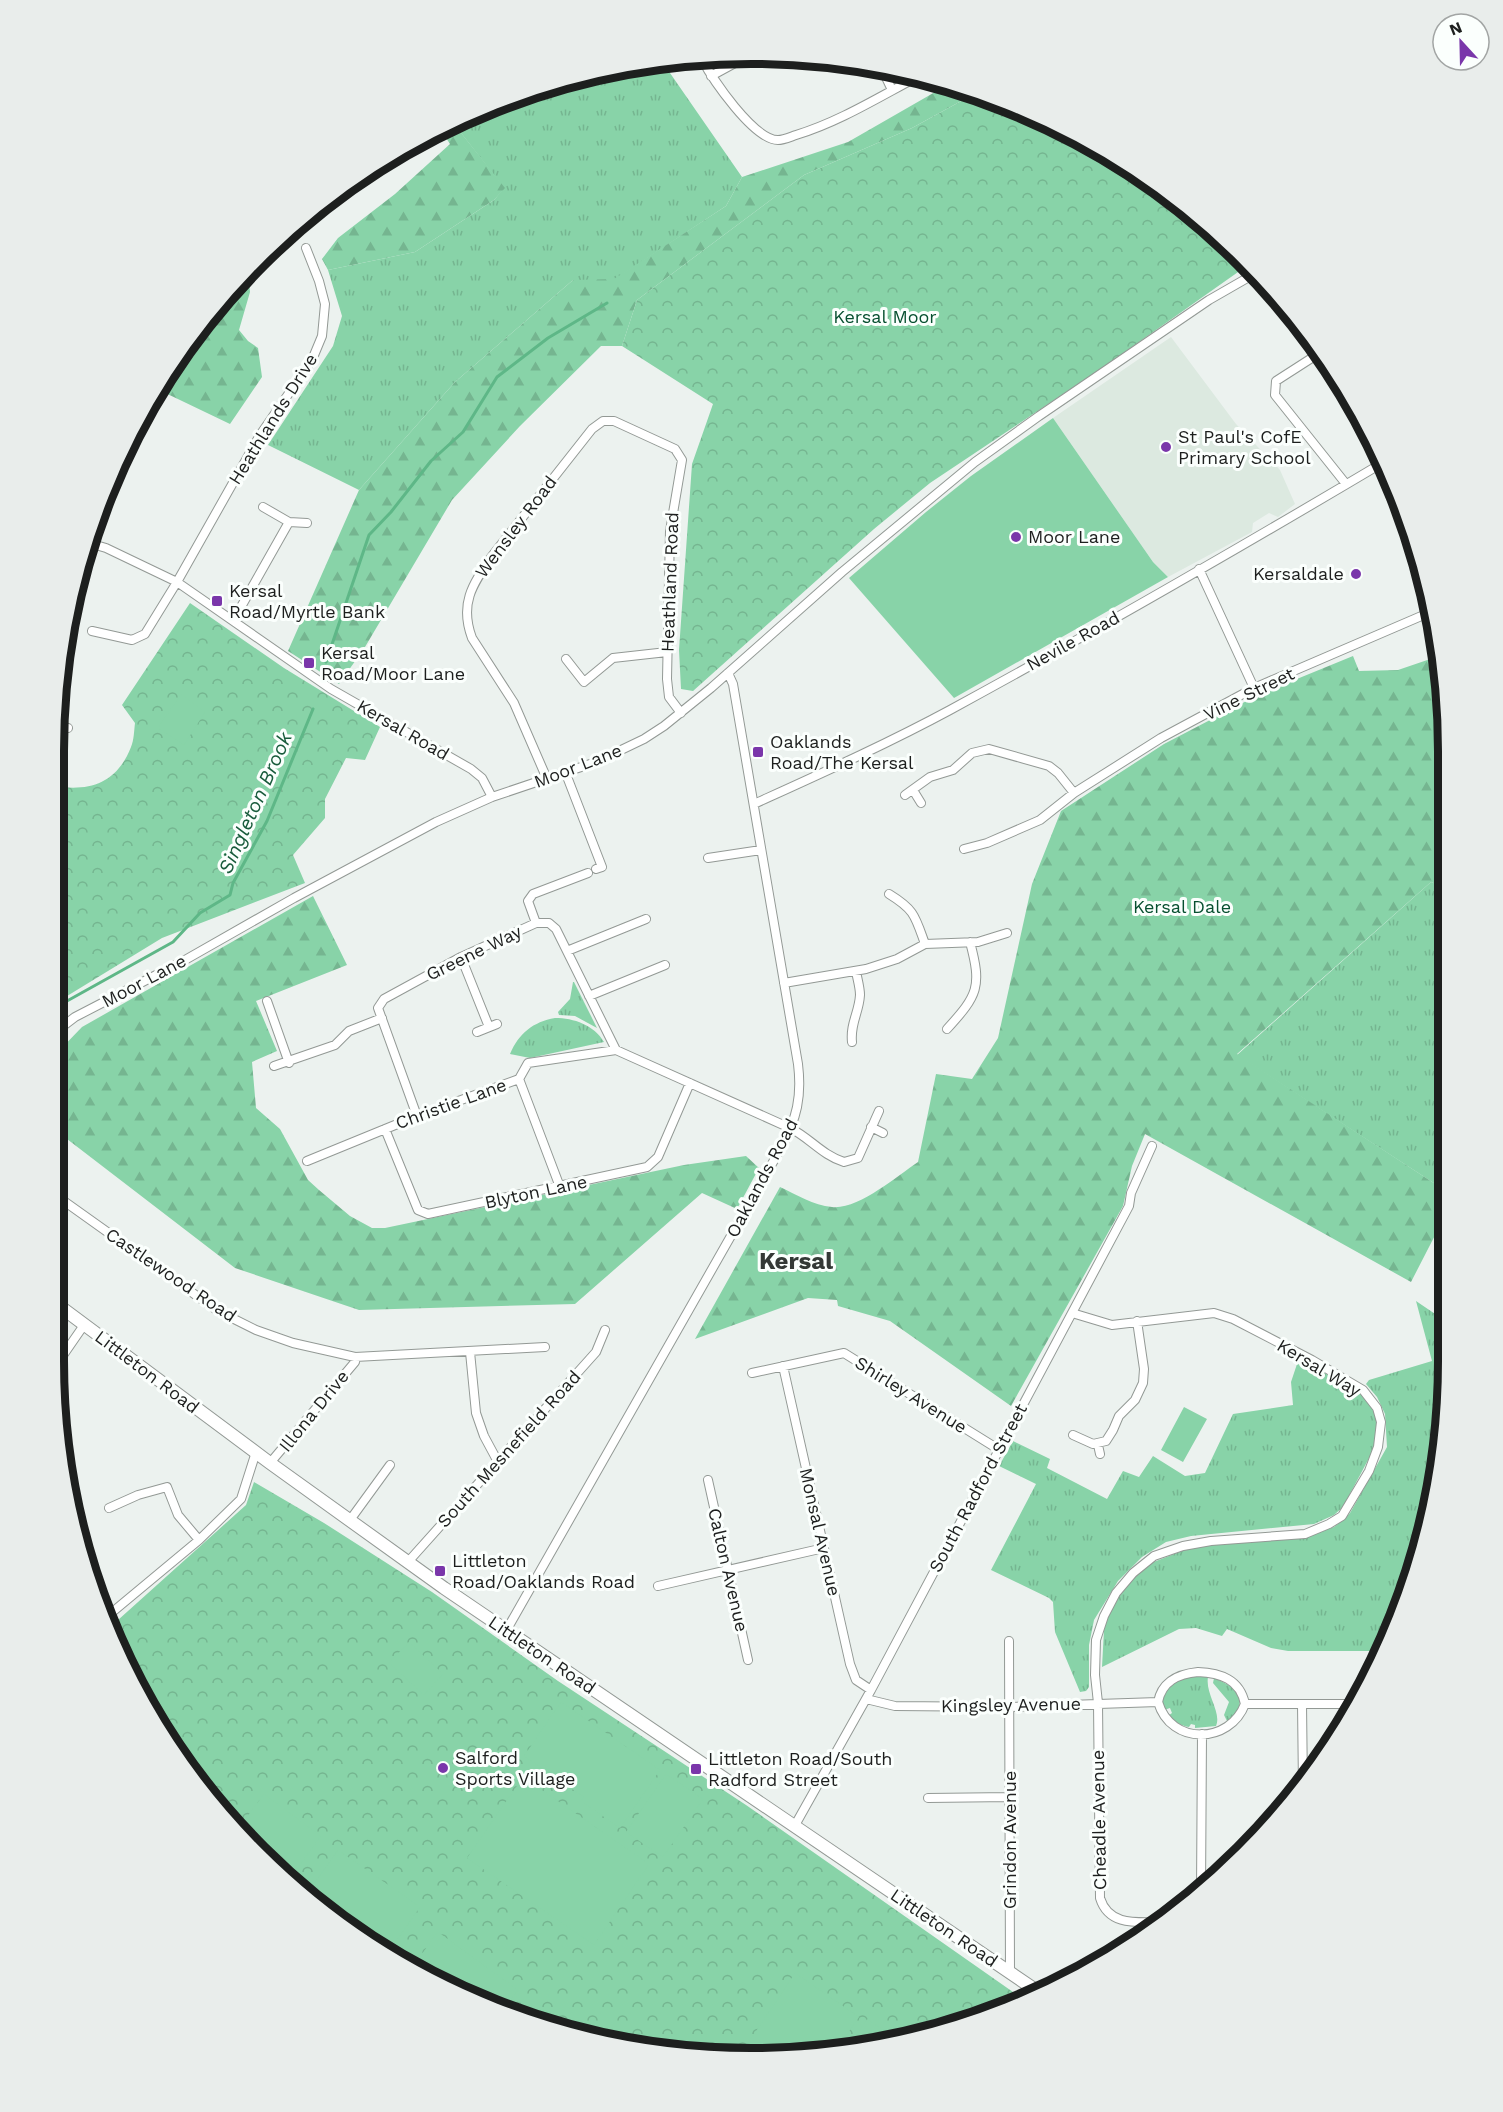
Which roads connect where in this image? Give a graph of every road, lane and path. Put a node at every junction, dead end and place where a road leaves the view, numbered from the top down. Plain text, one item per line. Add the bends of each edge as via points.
1 (731, 65) edge
2 (706, 66) edge
3 (711, 76) junction
4 (886, 78) edge
5 (906, 83) edge
6 (892, 90) junction
7 (306, 248) dead end
8 (1248, 278) edge
9 (1314, 357) edge
10 (675, 449) joint
11 (1376, 467) edge
12 (1346, 484) junction
13 (263, 507) dead end
14 (289, 522) junction
15 (307, 522) dead end
16 (97, 545) edge
17 (1199, 570) junction
18 (177, 582) junction
19 (1424, 615) edge
20 (233, 621) junction
21 (92, 631) dead end
22 (667, 652) junction
23 (566, 659) dead end
24 (728, 674) junction
25 (1254, 688) junction
26 (681, 713) junction
27 (566, 774) junction
28 (547, 779) junction
29 (1074, 793) junction
30 (492, 797) junction
31 (921, 803) dead end
32 (754, 804) junction
33 (964, 849) dead end
34 (761, 850) junction
35 (708, 858) dead end
36 (889, 894) dead end
37 (646, 919) dead end
38 (536, 923) junction
39 (1007, 933) dead end
40 (970, 942) junction
41 (925, 944) junction
42 (567, 951) junction
43 (460, 957) junction
44 (665, 965) dead end
45 (856, 971) junction
46 (784, 983) junction
47 (590, 996) junction
48 (267, 1001) dead end
49 (382, 1018) junction
50 (64, 1025) edge
51 (947, 1029) dead end
52 (477, 1032) dead end
53 (852, 1042) dead end
54 (616, 1050) junction
55 (289, 1063) junction
56 (274, 1066) dead end
57 (519, 1079) junction
58 (690, 1083) junction
59 (879, 1111) dead end
60 (417, 1116) junction
61 (871, 1127) junction
62 (790, 1128) junction
63 (385, 1129) junction
64 (882, 1133) dead end
65 (1152, 1146) dead end
66 (307, 1161) dead end
67 (560, 1187) junction
68 (64, 1201) edge
69 (64, 1310) edge
70 (1072, 1313) junction
71 (1137, 1321) junction
72 (84, 1325) junction
73 (605, 1330) dead end
74 (545, 1347) dead end
75 (470, 1352) junction
76 (64, 1354) edge
77 (355, 1357) junction
78 (783, 1366) junction
79 (752, 1373) dead end
80 (1073, 1435) dead end
81 (1098, 1445) junction
82 (998, 1449) junction
83 (256, 1452) junction
84 (1100, 1454) dead end
85 (498, 1462) junction
86 (270, 1463) junction
87 (390, 1465) dead end
88 (708, 1480) dead end
89 (109, 1508) dead end
90 (350, 1520) junction
91 (199, 1540) junction
92 (824, 1548) junction
93 (407, 1563) junction
94 (728, 1570) junction
95 (658, 1586) dead end
96 (113, 1612) edge
97 (506, 1631) junction
98 (1009, 1641) dead end
99 (748, 1660) dead end
100 (871, 1690) junction
101 (866, 1699) junction
102 (1158, 1702) junction
103 (1098, 1703) junction
104 (1245, 1704) junction
105 (1302, 1704) junction
106 (1346, 1704) edge
107 (1010, 1707) junction
108 (1202, 1734) junction
109 (1303, 1771) edge
110 (1010, 1797) junction
111 (928, 1798) dead end
112 (794, 1827) junction
113 (1201, 1879) edge
114 (1147, 1922) edge
115 (1010, 1973) junction
116 (1031, 1987) edge

1 - 3 street
2 - 3 street
3 - 6 street via 734,107 765,137 778,140 818,128
4 - 6 street
5 - 6 street
7 - 18 street, Heathlands Drive via 325,304 318,349 260,435
8 - 24 street, Moor Lane via 1209,300 975,462
9 - 12 street via 1276,381 1275,395
10 - 22 street, Heathland Road via 682,460 670,531
10 - 28 street, Wensley Road via 614,421 597,424 492,556 468,597 466,617 472,638 514,703
11 - 12 street, Nevile Road
12 - 17 street, Nevile Road
13 - 14 street
14 - 15 street
14 - 20 street
16 - 18 street, Kersal Road
17 - 25 street
17 - 32 street, Nevile Road via 951,710
18 - 20 street, Kersal Road
18 - 21 street, Heathlands Drive via 145,634 132,640
19 - 25 street, Vine Street
20 - 30 street, Kersal Road via 332,689 471,769 482,778
22 - 23 street via 613,658 584,682
22 - 26 street, Heathland Road via 669,697
24 - 26 street, Moor Lane
24 - 32 street, Oaklands Road
25 - 29 street, Vine Street via 1161,738
26 - 27 street, Moor Lane via 644,739
27 - 28 street, Moor Lane
27 - 38 street via 595,870 533,894 528,902
28 - 30 street, Moor Lane
29 - 31 street via 1049,766 989,749 972,753 953,770 930,777 909,793
29 - 33 street, Vine Street via 1040,820 977,852
30 - 50 street, Moor Lane via 436,822
32 - 34 street, Oaklands Road
34 - 35 street
34 - 46 street, Oaklands Road
36 - 41 street via 908,905
37 - 42 street
38 - 42 street, Greene Way via 553,926
38 - 43 street, Greene Way
39 - 40 street
40 - 41 street
40 - 51 street via 976,987 968,1005
41 - 45 street via 897,959
42 - 47 street, Greene Way
43 - 49 street, Greene Way via 384,999 378,1008
43 - 52 street via 493,1026
44 - 47 street
45 - 46 street
45 - 53 street via 860,994 850,1029
46 - 62 street, Oaklands Road via 800,1081 800,1097
47 - 54 street, Greene Way
48 - 55 street
49 - 55 street via 349,1031 335,1045
49 - 60 street
54 - 57 street, Christie Lane via 528,1063
54 - 58 street
55 - 56 street
57 - 60 street, Christie Lane
57 - 67 street
58 - 62 street
58 - 67 street, Blyton Lane via 658,1157 647,1167
59 - 61 street
60 - 63 street, Christie Lane
61 - 62 street via 858,1158 844,1162
61 - 64 street
62 - 97 street, Oaklands Road
63 - 66 street, Christie Lane
63 - 67 street, Blyton Lane via 418,1210 428,1215
65 - 70 street, South Radford Street via 1131,1192 1130,1206
68 - 77 street, Castlewood Road via 218,1311 292,1343
69 - 72 street, Littleton Road
70 - 71 street, Kersal Way via 1112,1324
70 - 82 street, South Radford Street
71 - 81 street via 1144,1369 1142,1389 1119,1416 1106,1441
71 - 103 street, Kersal Way via 1214,1313 1233,1319 1363,1390 1382,1422 1369,1471 1342,1515 1329,1524 1305,1534 1183,1546 1154,1556 1133,1573 1116,1593 1096,1640
72 - 76 street
72 - 83 street, Littleton Road
73 - 85 street, South Mesnefield Road via 596,1352
74 - 75 street, Castlewood Road
75 - 77 street, Castlewood Road
75 - 85 street via 476,1413
77 - 86 street, Illona Drive via 355,1362
78 - 79 street, Shirley Avenue
78 - 82 street, Shirley Avenue via 844,1353
78 - 92 street, Monsal Avenue
80 - 81 street
81 - 84 street
82 - 100 street, South Radford Street
83 - 86 street, Littleton Road
83 - 91 street via 241,1499
85 - 93 street, South Mesnefield Road
86 - 90 street, Littleton Road
87 - 90 street
88 - 94 street, Calton Avenue
89 - 91 street via 167,1487 178,1515
90 - 93 street, Littleton Road
91 - 96 street
92 - 94 street
92 - 100 street, Monsal Avenue via 850,1664 856,1680
93 - 97 street, Littleton Road
94 - 95 street
94 - 99 street, Calton Avenue
97 - 112 street, Littleton Road
98 - 107 street, Grindon Avenue
100 - 101 street, South Radford Street
101 - 107 street, Kingsley Avenue via 895,1706
101 - 112 street, South Radford Street
102 - 103 street, Kingsley Avenue
102 - 104 street via 1169,1681 1198,1672 1223,1675 1235,1682
102 - 108 street via 1172,1725
103 - 107 street, Kingsley Avenue
103 - 114 street, Cheadle Avenue via 1100,1898 1108,1912 1122,1922
104 - 105 street
104 - 108 street via 1229,1727
105 - 106 street
105 - 109 street
107 - 110 street, Grindon Avenue
108 - 113 street
110 - 111 street
110 - 115 street, Grindon Avenue
112 - 115 street, Littleton Road
115 - 116 street, Littleton Road

